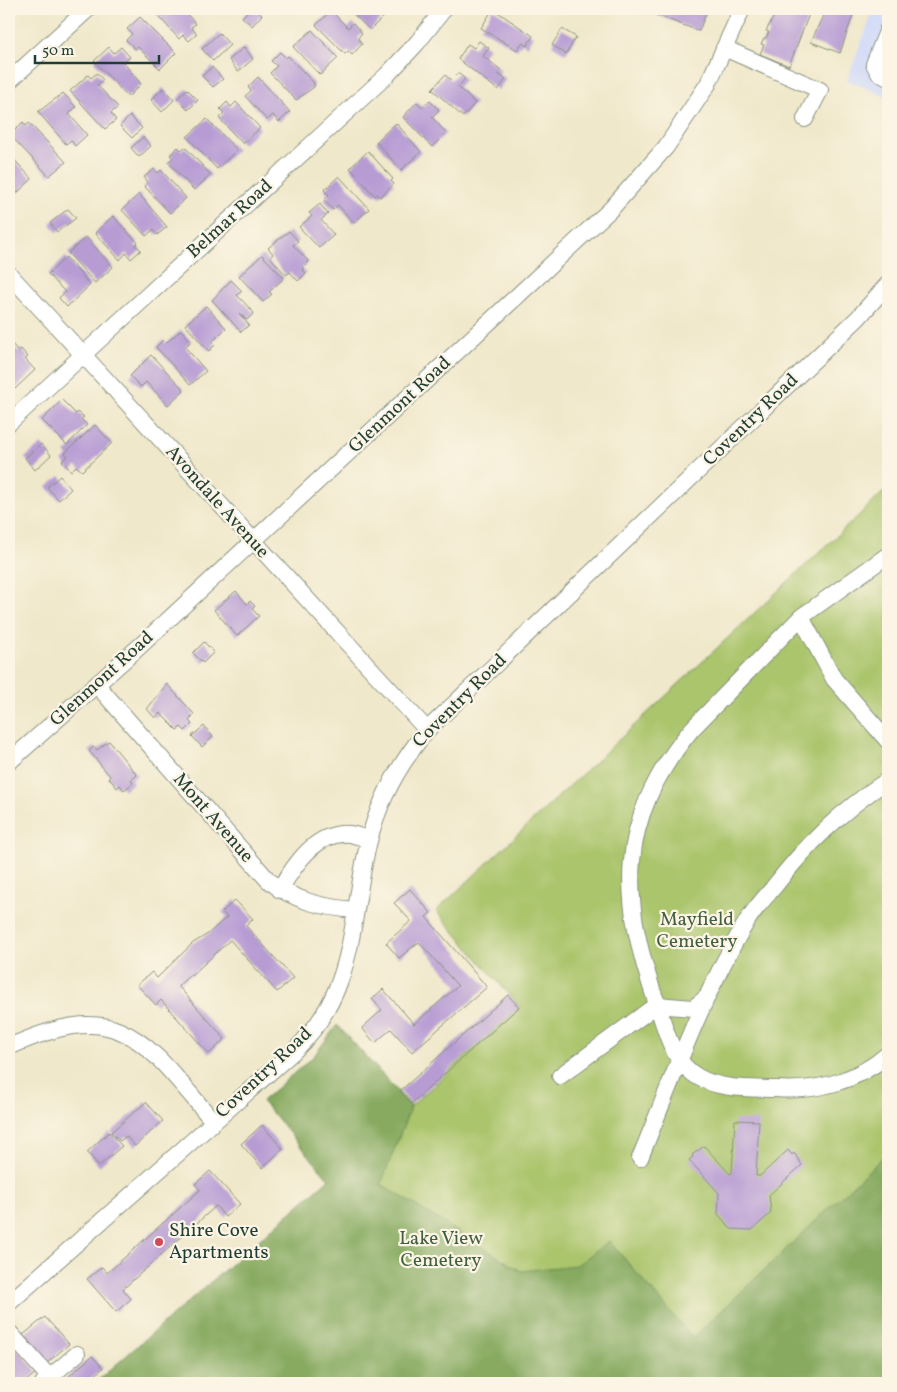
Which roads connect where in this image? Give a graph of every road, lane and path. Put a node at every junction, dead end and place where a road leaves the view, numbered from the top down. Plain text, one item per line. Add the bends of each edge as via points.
1 (88, 9) edge
2 (444, 9) edge
3 (742, 9) edge
4 (888, 29) edge
5 (724, 48) junction
6 (888, 78) edge
7 (9, 82) edge
8 (805, 119) dead end
9 (9, 274) edge
10 (888, 284) edge
11 (83, 353) junction
12 (9, 423) edge
13 (252, 542) junction
14 (888, 555) edge
15 (801, 617) junction
16 (97, 685) junction
17 (872, 723) junction
18 (427, 730) junction
19 (888, 730) edge
20 (888, 741) edge
21 (9, 762) edge
22 (888, 780) edge
23 (369, 839) junction
24 (280, 890) junction
25 (354, 910) junction
26 (706, 997) junction
27 (657, 1005) junction
28 (9, 1047) edge
29 (888, 1054) edge
30 (680, 1062) junction
31 (560, 1076) dead end
32 (213, 1121) junction
33 (640, 1158) dead end
34 (9, 1303) edge
35 (9, 1332) edge
36 (77, 1354) dead end
37 (47, 1380) edge

1 - 7 street
2 - 11 street, Belmar Road via 387,75
3 - 5 street, Glenmont Road
4 - 6 street via 874,64 879,73
5 - 8 street via 820,90
5 - 13 street, Glenmont Road via 708,84 666,147 611,209
9 - 11 street, Avondale Avenue
10 - 18 street, Coventry Road via 858,318
11 - 12 street, Belmar Road
11 - 13 street, Avondale Avenue
13 - 16 street, Glenmont Road
13 - 18 street, Avondale Avenue
14 - 15 street
15 - 17 street via 834,679
15 - 27 street via 674,750 646,800 635,838 630,880 636,934
16 - 21 street, Glenmont Road
16 - 24 street, Mont Avenue via 255,866
17 - 19 street
17 - 20 street
18 - 23 street, Coventry Road via 392,780
22 - 26 street via 834,820 800,852 748,919
23 - 24 street via 349,834 330,837 302,854
23 - 25 street, Coventry Road
24 - 25 street, Mont Avenue via 308,903
25 - 32 street, Coventry Road via 345,971 331,1005 294,1051
26 - 27 street via 693,1008
26 - 30 street
27 - 30 street via 674,1054
27 - 31 street
28 - 32 street via 61,1027 90,1024 115,1029 151,1050
29 - 30 street via 851,1078 816,1088 790,1090 717,1084 698,1077
30 - 33 street
32 - 34 street, Coventry Road
35 - 37 street
36 - 37 street

